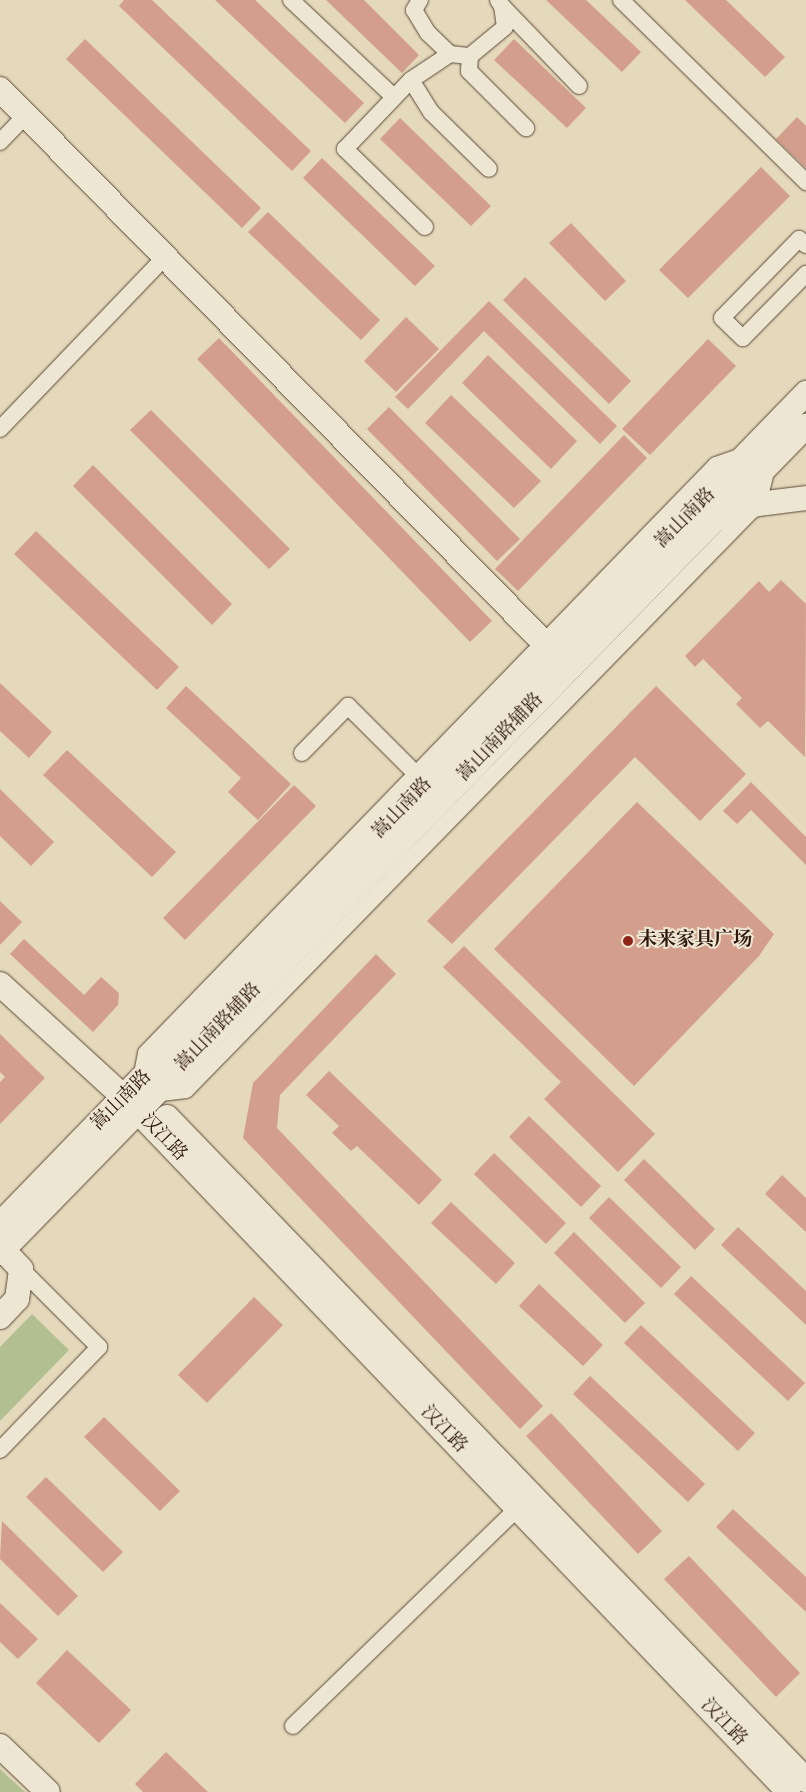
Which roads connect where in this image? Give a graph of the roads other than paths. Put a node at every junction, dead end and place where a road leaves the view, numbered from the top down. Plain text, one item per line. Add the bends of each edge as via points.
1 (291, 0) edge
2 (621, 0) edge
3 (413, 3) edge
4 (500, 3) edge
5 (450, 54) junction
6 (470, 56) junction
7 (411, 80) junction
8 (579, 86) dead end
9 (0, 89) edge
10 (394, 97) junction
11 (26, 115) junction
12 (526, 128) dead end
13 (0, 142) edge
14 (489, 169) dead end
15 (806, 182) edge
16 (425, 227) dead end
17 (806, 245) edge
18 (165, 257) junction
19 (806, 274) edge
20 (806, 393) edge
21 (0, 429) edge
22 (799, 431) edge
23 (759, 459) junction
24 (806, 498) edge
25 (758, 504) junction
26 (712, 521) junction
27 (606, 628) junction
28 (637, 628) junction
29 (555, 654) junction
30 (302, 753) dead end
31 (428, 785) junction
32 (0, 984) edge
33 (141, 1096) junction
34 (0, 1224) edge
35 (2, 1252) edge
36 (21, 1269) junction
37 (0, 1317) edge
38 (0, 1450) edge
39 (518, 1508) junction
40 (293, 1726) dead end
41 (0, 1746) edge
42 (806, 1780) edge
43 (48, 1792) edge
44 (789, 1792) edge

1 - 10 street
2 - 15 street
3 - 5 street via 428,33
4 - 6 street via 505,27
4 - 8 street
5 - 6 street
5 - 7 street
6 - 12 street via 469,71
7 - 10 street
7 - 14 street via 430,112
9 - 11 street
10 - 16 street via 345,148
11 - 13 street
11 - 18 street
17 - 19 street via 800,239 722,318 744,338
18 - 21 street
18 - 29 street
20 - 22 street, 嵩山南路
22 - 23 street, 嵩山南路
23 - 25 street
23 - 26 street, 嵩山南路
23 - 29 street, 嵩山南路
24 - 25 street
25 - 26 street
25 - 28 street, 嵩山南路辅路
26 - 27 street, 嵩山南路
27 - 28 street
27 - 29 street, 嵩山南路
28 - 33 street, 嵩山南路辅路 via 186,1090
29 - 31 street, 嵩山南路
29 - 31 street, 嵩山南路辅路
30 - 31 street via 348,706
31 - 33 street, 嵩山南路
31 - 33 street, 嵩山南路辅路 via 146,1052
32 - 33 street
33 - 34 street, 嵩山南路
33 - 35 street, 嵩山南路
33 - 39 street, 汉江路
33 - 42 street, 汉江路
35 - 36 street
36 - 37 street via 17,1299
36 - 38 street via 100,1346
39 - 40 street
39 - 44 street, 汉江路
41 - 43 street

